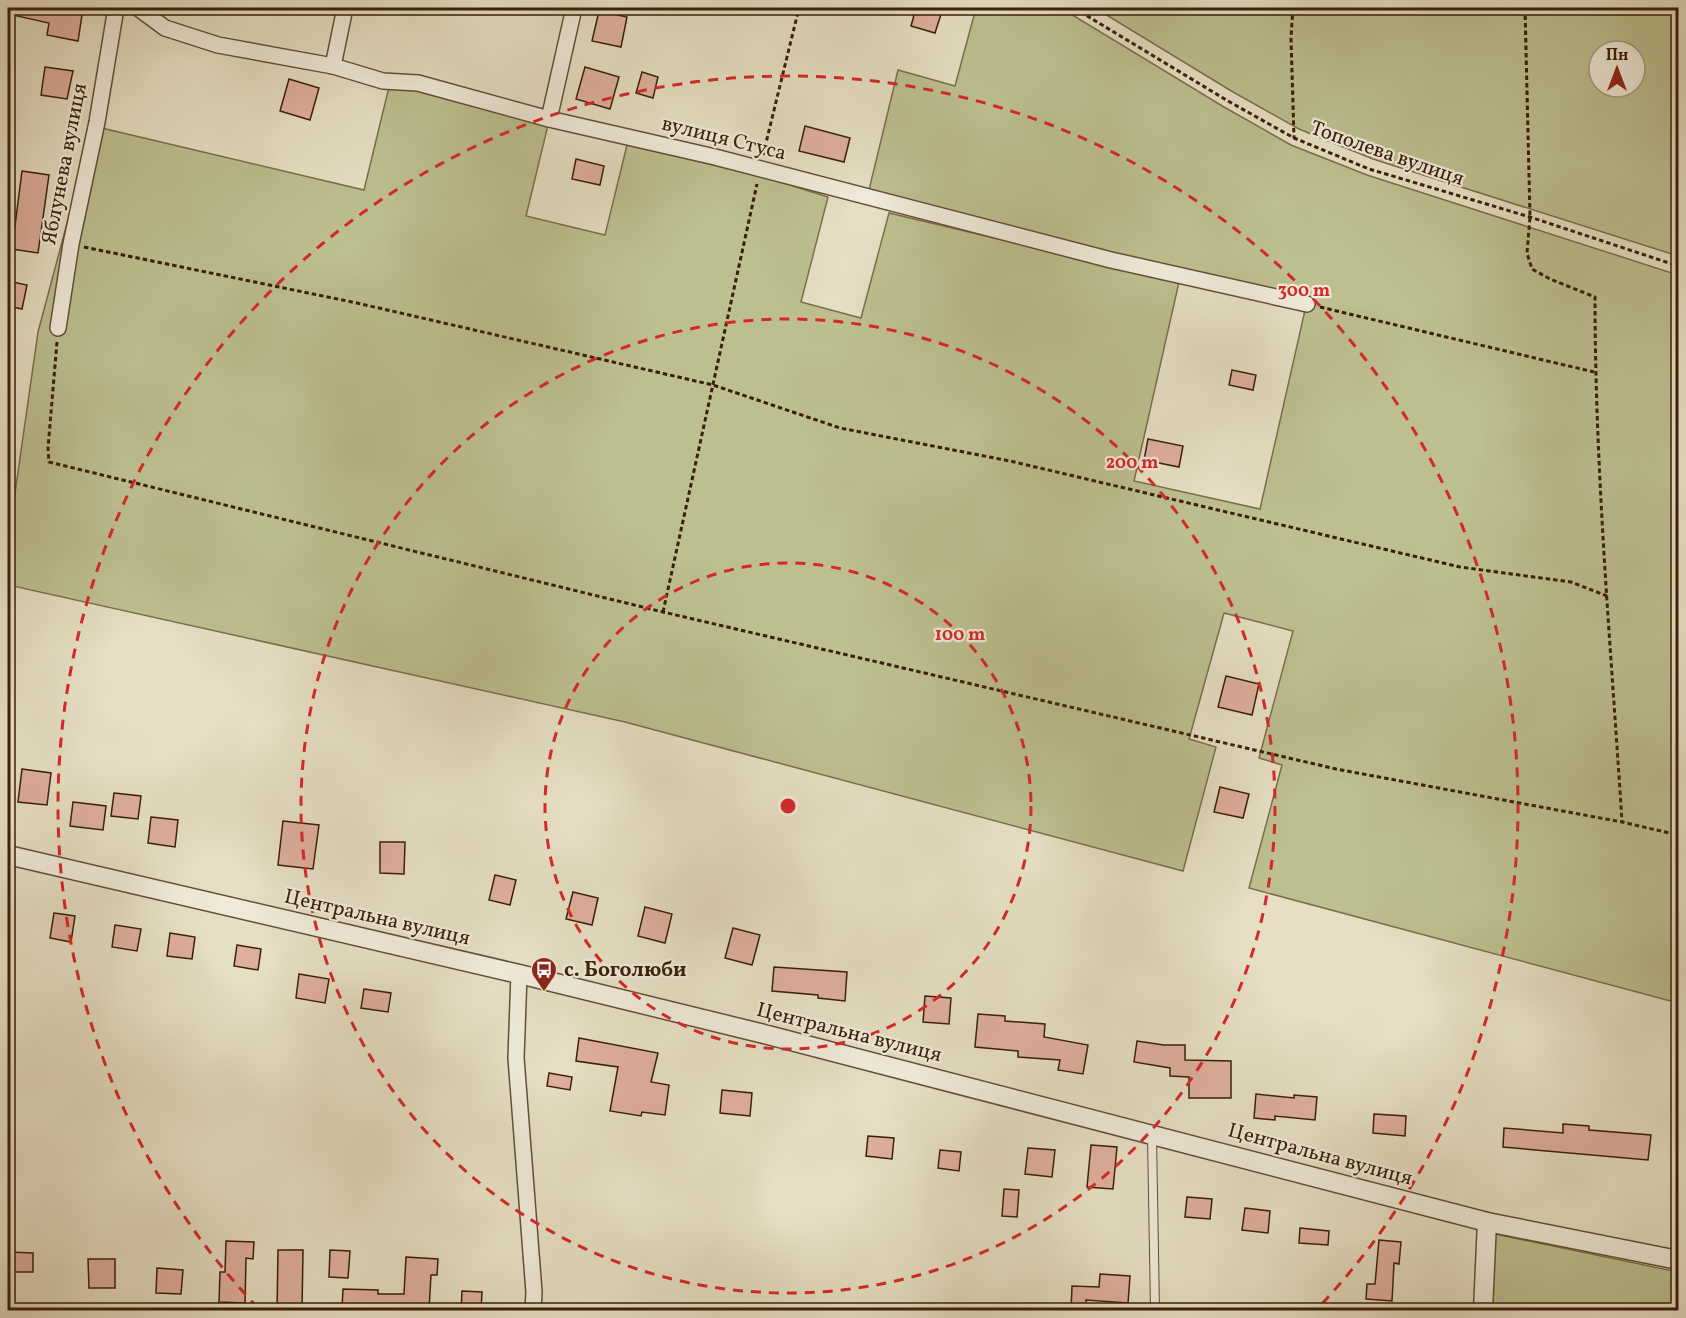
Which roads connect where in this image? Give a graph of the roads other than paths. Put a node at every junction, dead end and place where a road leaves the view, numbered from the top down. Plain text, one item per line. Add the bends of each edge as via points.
1 (116, 8) edge
2 (138, 8) edge
3 (345, 8) edge
4 (574, 8) edge
5 (333, 66) junction
6 (549, 119) junction
7 (1307, 304) road end
8 (58, 328) road end
9 (8, 855) edge
10 (519, 974) junction
11 (1152, 1135) junction
12 (1487, 1222) junction
13 (1678, 1260) edge
14 (533, 1311) edge
15 (1155, 1311) edge
16 (1483, 1311) edge

1 - 8 street, Яблунева вулиця via 97,122 70,244
2 - 5 street, вулиця Стуса via 165,28 218,45
3 - 5 street
4 - 6 street
5 - 6 street, вулиця Стуса via 383,81 418,83
6 - 7 street, вулиця Стуса via 760,168 1111,260
9 - 10 street, Центральна вулиця
10 - 11 street, Центральна вулиця
10 - 14 street via 516,1058
11 - 12 street, Центральна вулиця
11 - 15 lane
12 - 13 street, Центральна вулиця
12 - 16 street

